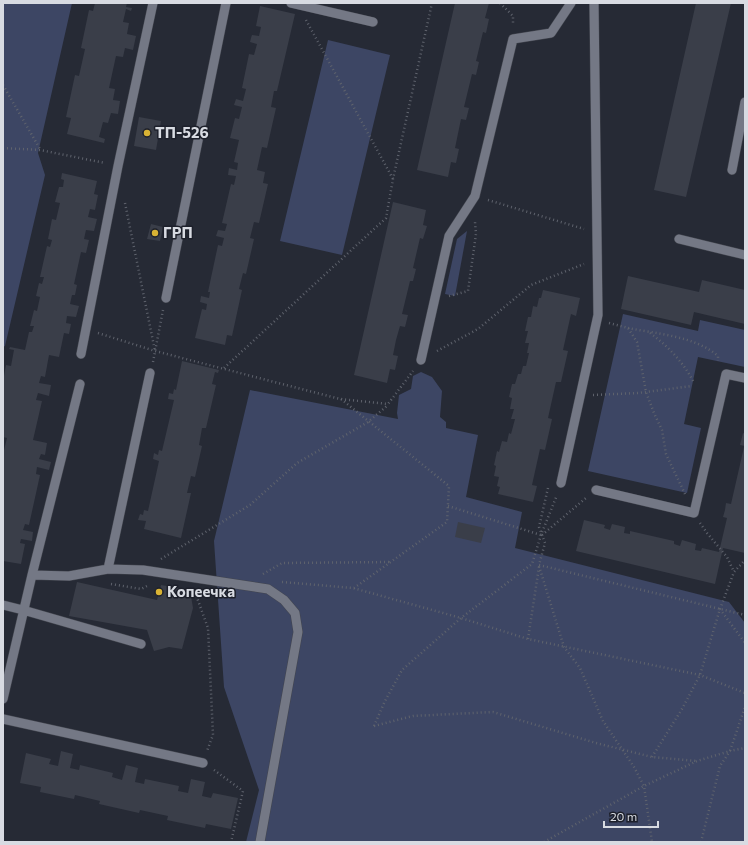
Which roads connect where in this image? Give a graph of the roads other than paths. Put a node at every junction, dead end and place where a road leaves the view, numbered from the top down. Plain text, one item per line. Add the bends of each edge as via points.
1 (153, 3) edge
2 (226, 3) edge
3 (571, 3) edge
4 (594, 3) edge
5 (294, 4) edge
6 (373, 22) dead end
7 (745, 102) edge
8 (732, 170) dead end
9 (679, 239) dead end
10 (745, 255) edge
11 (166, 298) road end
12 (81, 354) dead end
13 (421, 360) road end
14 (150, 373) road end
15 (745, 378) edge
16 (80, 384) dead end
17 (561, 483) road end
18 (596, 490) road end
19 (108, 569) junction
20 (32, 575) junction
21 (3, 605) edge
22 (24, 610) junction
23 (141, 644) dead end
24 (3, 699) edge
25 (3, 719) edge
26 (203, 763) road end
27 (260, 842) edge

1 - 12 lane
2 - 11 lane
3 - 13 lane via 551,33 513,39 474,199 449,236
4 - 17 lane via 598,315
5 - 6 lane
7 - 8 lane
9 - 10 lane
14 - 19 lane
15 - 18 lane via 726,374 694,513
16 - 20 lane
19 - 20 lane via 69,576
19 - 27 lane via 143,570 268,589 284,600 295,613 298,632
20 - 22 lane
21 - 22 lane
22 - 23 lane
22 - 24 lane
25 - 26 lane

